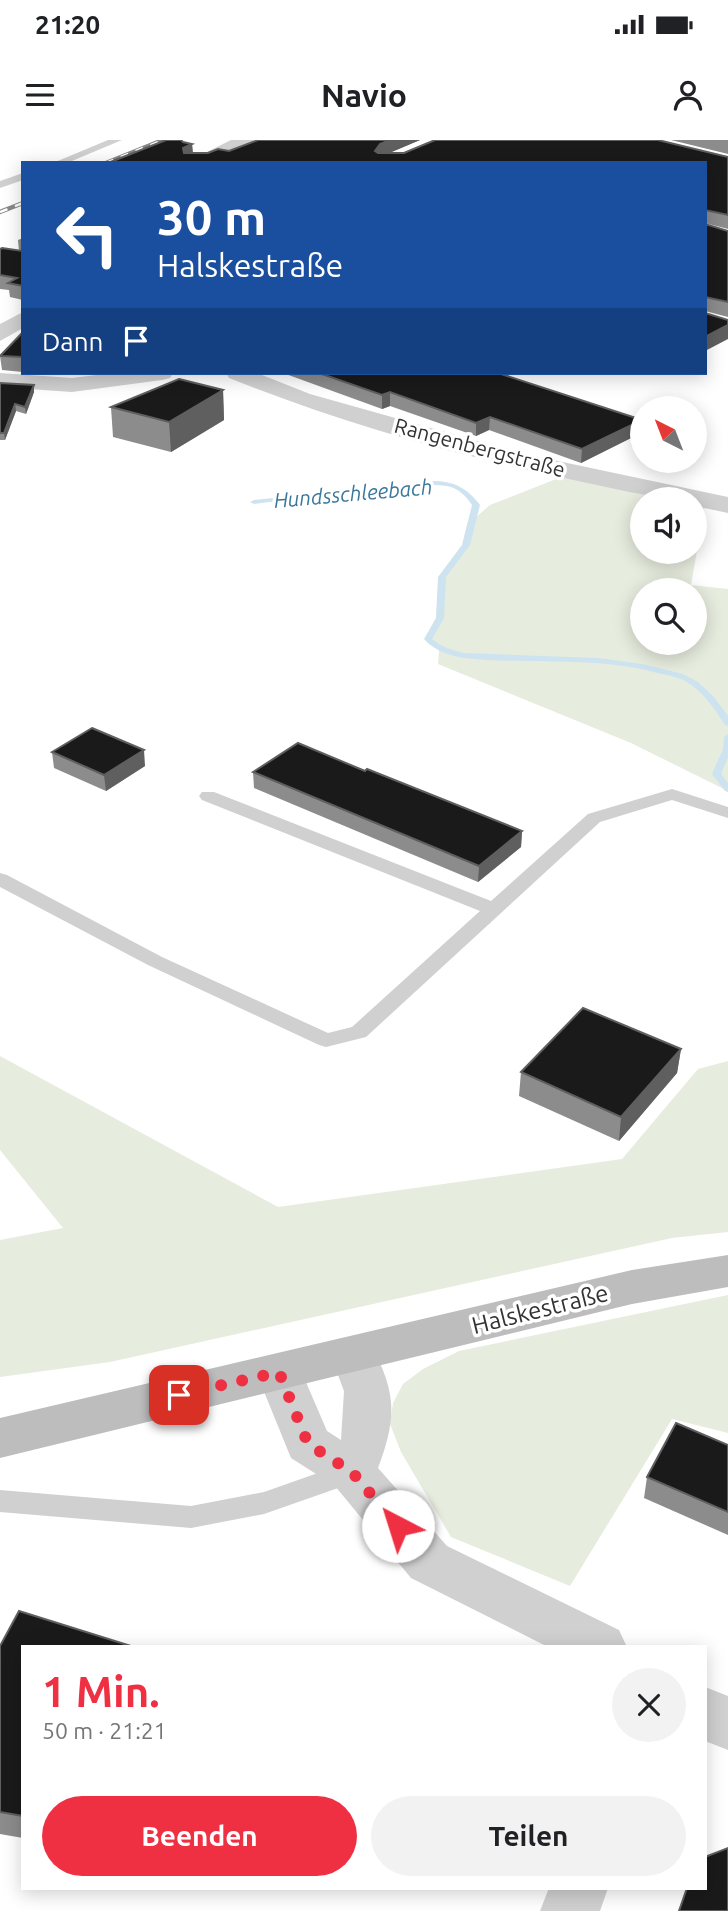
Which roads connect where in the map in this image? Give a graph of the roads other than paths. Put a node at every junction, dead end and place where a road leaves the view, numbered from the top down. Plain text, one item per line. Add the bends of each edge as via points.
1 (117, 140) edge
2 (245, 140) edge
3 (63, 161) edge
4 (198, 161) edge
5 (21, 177) edge
6 (0, 186) edge
7 (21, 319) edge
8 (0, 334) edge
9 (147, 375) edge
10 (242, 375) edge
11 (0, 380) edge
12 (728, 505) edge
13 (208, 796) dead end
14 (728, 813) edge
15 (0, 879) edge
16 (493, 909) junction
17 (728, 1271) edge
18 (353, 1354) junction
19 (279, 1372) junction
20 (0, 1438) edge
21 (352, 1472) junction
22 (0, 1501) edge
23 (596, 1645) edge
24 (707, 1713) edge
25 (728, 1725) edge
26 (578, 1890) edge
27 (570, 1911) edge

1 - 3 lane
2 - 4 street
5 - 6 lane
7 - 8 street
9 - 11 street via 72,385
10 - 12 street, Rangenbergstraße via 302,398 516,460
13 - 16 lane
14 - 16 lane via 671,794 594,818
15 - 16 lane via 155,961 326,1041 359,1032
17 - 18 street, Halskestraße via 632,1287
18 - 19 street, Halskestraße
18 - 21 street via 368,1391 367,1434
19 - 20 street, Halskestraße
19 - 21 street via 308,1444
21 - 22 lane via 264,1503 191,1517
21 - 23 street via 429,1562
24 - 25 street
26 - 27 street

